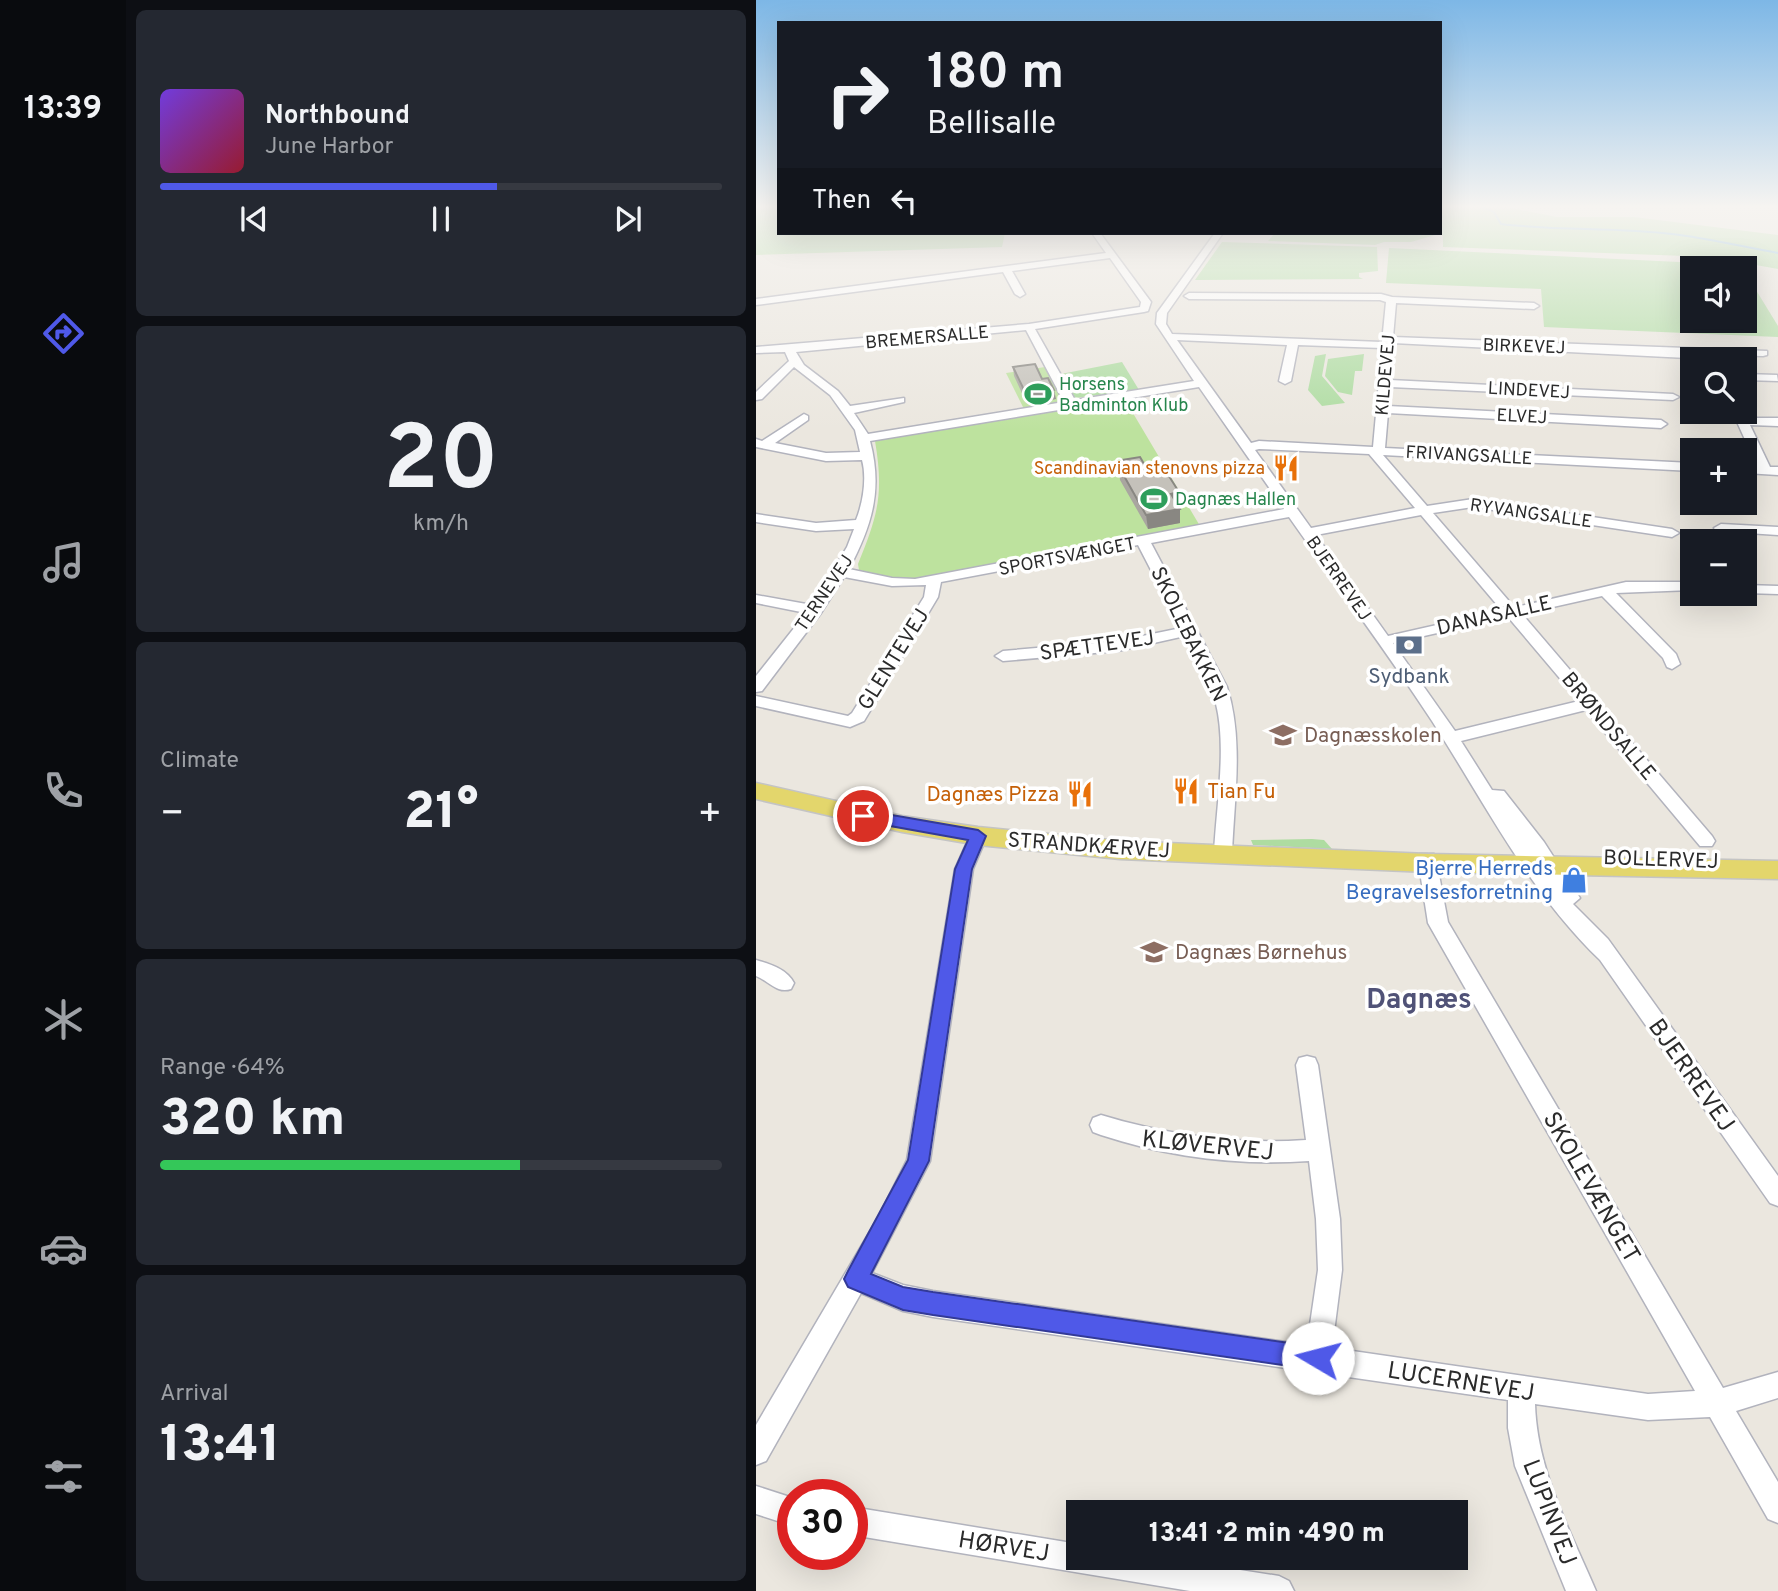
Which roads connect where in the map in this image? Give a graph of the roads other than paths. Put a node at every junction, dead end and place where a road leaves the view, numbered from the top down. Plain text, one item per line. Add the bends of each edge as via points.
1 (918, 281) edge
2 (1013, 281) edge
3 (1131, 281) edge
4 (1185, 281) edge
5 (1020, 294) dead end
6 (1189, 296) dead end
7 (1391, 300) junction
8 (756, 302) edge
9 (1534, 306) dead end
10 (1029, 327) junction
11 (1169, 337) junction
12 (756, 339) edge
13 (1293, 341) junction
14 (1387, 343) junction
15 (756, 349) edge
16 (1680, 354) edge
17 (1757, 354) edge
18 (1763, 354) dead end
19 (793, 356) junction
20 (1757, 377) edge
21 (1777, 378) edge
22 (1284, 381) dead end
23 (1201, 383) junction
24 (1385, 383) junction
25 (758, 397) dead end
26 (1673, 397) dead end
27 (900, 400) dead end
28 (1070, 404) junction
29 (1382, 409) junction
30 (849, 410) junction
31 (804, 418) dead end
32 (1757, 419) edge
33 (1778, 422) edge
34 (1661, 424) dead end
35 (1745, 424) edge
36 (864, 438) junction
37 (760, 444) edge
38 (1247, 447) junction
39 (1376, 451) junction
40 (868, 456) junction
41 (1680, 466) edge
42 (1772, 471) edge
43 (1424, 510) junction
44 (1292, 512) junction
45 (756, 517) edge
46 (864, 524) junction
47 (1721, 528) dead end
48 (1778, 531) edge
49 (1307, 533) junction
50 (1672, 533) dead end
51 (1143, 541) junction
52 (842, 572) junction
53 (934, 581) junction
54 (1680, 585) edge
55 (1757, 589) edge
56 (1605, 590) junction
57 (1778, 590) edge
58 (756, 599) edge
59 (1507, 607) junction
60 (816, 610) junction
61 (1190, 630) junction
62 (1384, 641) junction
63 (1003, 656) dead end
64 (1672, 664) dead end
65 (756, 687) edge
66 (756, 701) edge
67 (1590, 705) junction
68 (1451, 738) junction
69 (756, 792) edge
70 (978, 836) junction
71 (1706, 841) dead end
72 (1223, 854) junction
73 (1537, 860) junction
74 (1427, 861) junction
75 (1778, 868) edge
76 (756, 968) edge
77 (784, 983) dead end
78 (1307, 1065) dead end
79 (1101, 1125) dead end
80 (1317, 1150) junction
81 (1778, 1195) edge
82 (856, 1279) junction
83 (1318, 1358) junction
84 (1778, 1385) edge
85 (1521, 1391) junction
86 (1718, 1403) junction
87 (756, 1451) edge
88 (756, 1500) edge
89 (777, 1507) edge
90 (1778, 1508) edge
91 (868, 1524) edge
92 (1279, 1591) edge
93 (1581, 1591) edge

1 - 8 street
2 - 5 street
3 - 10 street, BREMERSALLE via 1146,302 1139,311
4 - 11 street, BJERREVEJ via 1162,313 1161,324
6 - 7 street
7 - 9 street
7 - 14 street, KILDEVEJ
10 - 19 street, BREMERSALLE
10 - 28 street
11 - 13 street, BIRKEVEJ
11 - 23 street, BJERREVEJ
12 - 15 street
13 - 14 street, BIRKEVEJ
13 - 22 street
14 - 16 street, BIRKEVEJ
14 - 24 street, KILDEVEJ
15 - 19 street, BREMERSALLE
17 - 18 street, BIRKEVEJ
19 - 25 street
19 - 30 street, TERNEVEJ
20 - 21 street
23 - 28 street
23 - 38 street, BJERREVEJ
24 - 26 street, LINDEVEJ
24 - 29 street, KILDEVEJ
27 - 30 street
28 - 36 street
29 - 34 street, ELVEJ
29 - 39 street, KILDEVEJ
30 - 36 street, TERNEVEJ
31 - 37 street
32 - 33 street
35 - 42 street
36 - 40 street, TERNEVEJ
37 - 40 street via 826,457
38 - 39 street, FRIVANGSALLE
38 - 44 street, BJERREVEJ
39 - 41 street, FRIVANGSALLE
39 - 43 street, BRØNDSALLE
40 - 46 street, TERNEVEJ via 871,481
43 - 49 street, RYVANGSALLE
43 - 50 street, RYVANGSALLE via 1473,503
43 - 59 street, BRØNDSALLE
44 - 49 street, BJERREVEJ
44 - 51 street, SPORTSVÆNGET
45 - 46 street via 816,527
46 - 52 street, TERNEVEJ
47 - 48 street
49 - 62 street, BJERREVEJ
51 - 53 street, SPORTSVÆNGET
51 - 61 street, SKOLEBAKKEN
52 - 53 street, SPORTSVÆNGET via 892,582
52 - 60 street, TERNEVEJ
53 - 66 street, GLENTEVEJ via 932,597 858,717 850,722
54 - 56 street, DANASALLE via 1645,584
55 - 57 street
56 - 59 street, DANASALLE
56 - 64 street via 1671,657
58 - 60 street
59 - 62 street, DANASALLE
59 - 67 street, BRØNDSALLE
60 - 65 street, TERNEVEJ
61 - 63 street, SPÆTTEVEJ via 1118,646
61 - 72 street, SKOLEBAKKEN via 1226,706
62 - 68 street, BJERREVEJ
67 - 68 street
67 - 71 street, BRØNDSALLE
68 - 73 street, BJERREVEJ
69 - 70 main road, STRANDKÆRVEJ
70 - 72 main road, STRANDKÆRVEJ via 1120,850
70 - 82 street via 964,869 918,1161
72 - 74 main road, STRANDKÆRVEJ
73 - 74 main road, STRANDKÆRVEJ
73 - 75 main road, BOLLERVEJ
73 - 81 street, BJERREVEJ via 1581,930 1606,954
74 - 86 street, SKOLEVÆNGET via 1438,923
76 - 77 street
78 - 80 street
79 - 80 street, KLØVERVEJ via 1132,1136 1252,1152
80 - 83 street via 1328,1219 1330,1270
82 - 83 street, LUCERNEVEJ via 903,1298 933,1304
82 - 87 street
83 - 85 street, LUCERNEVEJ
84 - 86 street, LUCERNEVEJ
85 - 86 street, LUCERNEVEJ via 1648,1407
85 - 93 street, LUPINVEJ via 1529,1466
86 - 90 street, SKOLEVÆNGET
88 - 89 street
91 - 92 street, HØRVEJ

